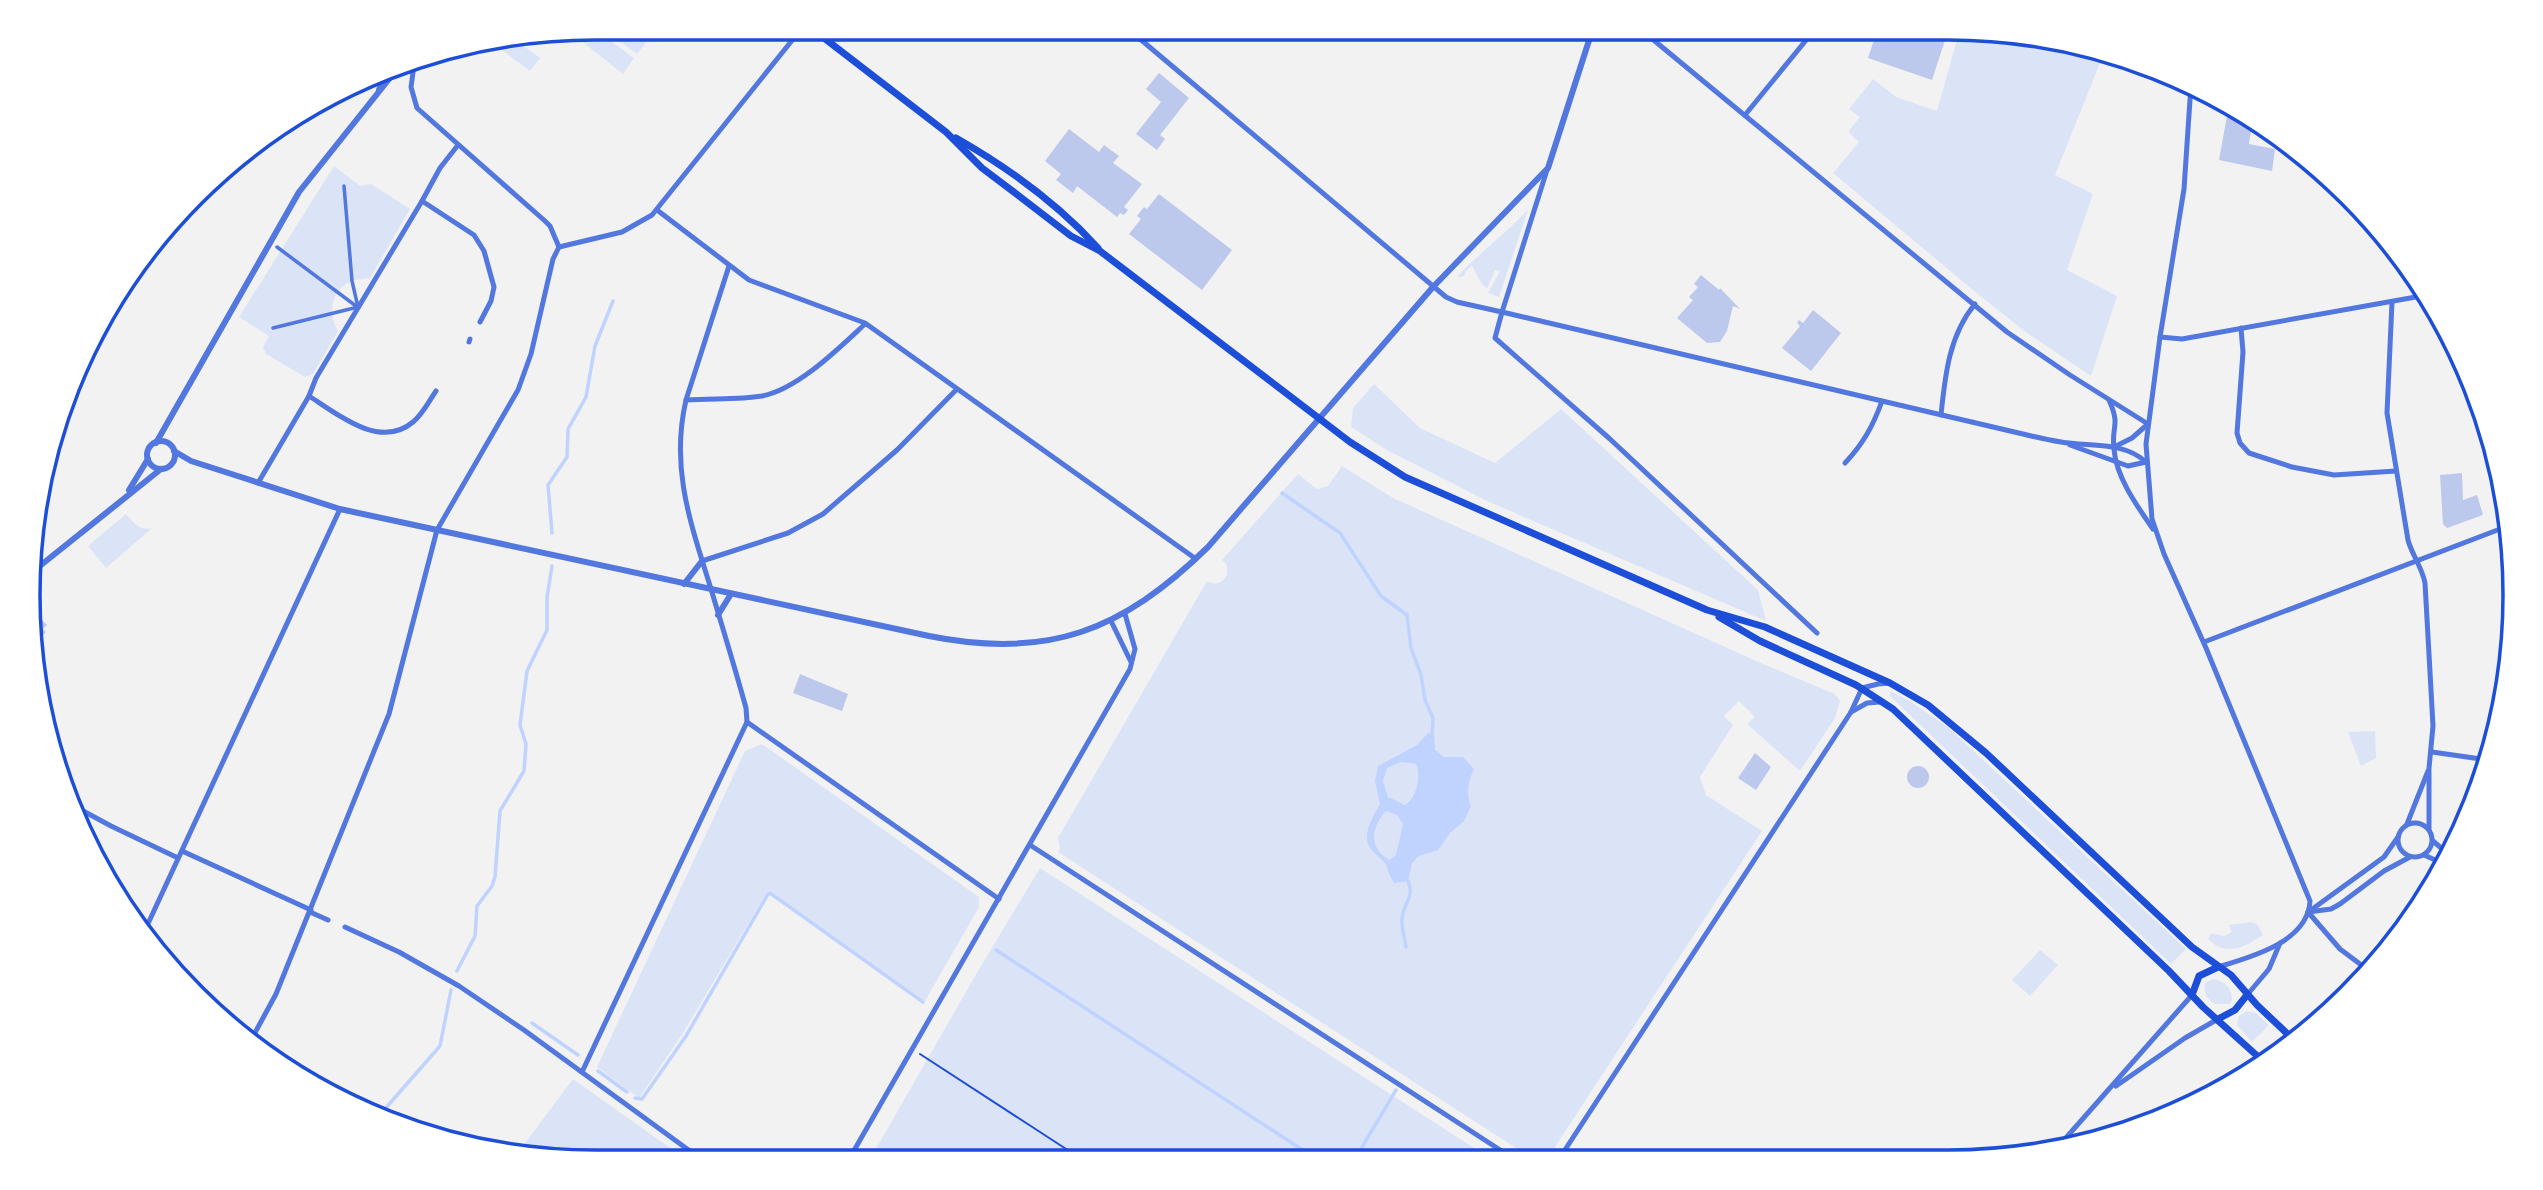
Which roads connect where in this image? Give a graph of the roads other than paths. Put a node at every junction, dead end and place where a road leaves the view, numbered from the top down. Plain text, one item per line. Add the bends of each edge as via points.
1 (792, 40) edge
2 (827, 40) edge
3 (1141, 40) edge
4 (1589, 40) edge
5 (1654, 40) edge
6 (1806, 40) edge
7 (413, 71) edge
8 (390, 80) edge
9 (382, 83) edge
10 (378, 92) junction
11 (2190, 96) edge
12 (1745, 115) junction
13 (946, 132) junction
14 (458, 145) junction
15 (1548, 168) junction
16 (344, 186) dead end
17 (422, 201) junction
18 (657, 211) junction
19 (277, 247) dead end
20 (559, 247) junction
21 (1100, 251) junction
22 (729, 266) junction
23 (1433, 287) junction
24 (2415, 297) edge
25 (2392, 302) junction
26 (1975, 304) junction
27 (358, 307) junction
28 (1502, 312) junction
29 (480, 322) dead end
30 (865, 323) junction
31 (273, 328) dead end
32 (2241, 328) junction
33 (2160, 337) junction
34 (957, 388) junction
35 (436, 391) dead end
36 (309, 396) junction
37 (686, 400) junction
38 (2109, 400) junction
39 (1882, 401) junction
40 (1941, 415) junction
41 (1320, 419) junction
42 (169, 422) junction
43 (2148, 424) junction
44 (2061, 442) junction
45 (156, 443) junction
46 (167, 443) junction
47 (2113, 447) junction
48 (174, 451) junction
49 (148, 460) junction
50 (191, 461) junction
51 (2116, 462) junction
52 (2147, 462) junction
53 (172, 463) junction
54 (1845, 463) dead end
55 (161, 469) junction
56 (2396, 471) junction
57 (258, 483) junction
58 (126, 495) junction
59 (340, 509) junction
60 (437, 530) junction
61 (2499, 530) edge
62 (2155, 531) junction
63 (1196, 559) junction
64 (702, 561) junction
65 (2417, 561) junction
66 (41, 565) edge
67 (684, 584) junction
68 (711, 589) junction
69 (731, 594) junction
70 (1707, 610) junction
71 (1125, 614) junction
72 (718, 615) junction
73 (1111, 621) junction
74 (1816, 633) dead end
75 (2204, 642) junction
76 (1132, 665) junction
77 (1890, 683) junction
78 (1862, 688) junction
79 (1884, 703) junction
80 (1851, 712) junction
81 (747, 722) junction
82 (2432, 752) junction
83 (2478, 759) edge
84 (2429, 768) junction
85 (87, 817) edge
86 (2407, 825) junction
87 (2429, 829) junction
88 (2398, 837) junction
89 (2432, 841) junction
90 (1030, 845) junction
91 (2441, 848) edge
92 (182, 851) junction
93 (2424, 855) junction
94 (2410, 857) junction
95 (178, 858) junction
96 (2435, 860) edge
97 (999, 899) junction
98 (310, 911) junction
99 (2308, 912) junction
100 (328, 920) dead end
101 (148, 923) edge
102 (345, 927) dead end
103 (2280, 943) junction
104 (2361, 965) edge
105 (2218, 967) junction
106 (2192, 995) junction
107 (2247, 995) junction
108 (2218, 1019) junction
109 (255, 1033) edge
110 (2288, 1033) edge
111 (2257, 1055) edge
112 (582, 1072) junction
113 (2110, 1090) junction
114 (2068, 1136) edge
115 (689, 1150) edge
116 (854, 1150) edge
117 (1500, 1150) edge
118 (1565, 1150) edge

1 - 18 street
2 - 13 main road
3 - 23 street
4 - 15 street
5 - 12 street
6 - 12 street
7 - 14 street via 411,87 417,108
8 - 10 street
9 - 10 street
10 - 42 street via 294,200
11 - 33 street via 2183,196
12 - 26 street
13 - 21 main road via 982,168 1072,236
13 - 21 main road via 1027,186 1078,226
14 - 17 street
14 - 20 street via 550,226
15 - 23 street
15 - 28 street
16 - 27 street
17 - 27 street
17 - 29 street via 474,235 484,251 494,286
18 - 20 street via 622,232
18 - 22 street
19 - 27 street
20 - 60 street via 517,390
21 - 41 main road
22 - 30 street via 750,280
22 - 37 street
23 - 28 street via 1457,302
23 - 41 street
24 - 25 street
25 - 32 street
25 - 56 street via 2387,413
26 - 38 street via 2023,343
26 - 40 street via 1955,337
27 - 31 street
27 - 36 street
28 - 39 street
28 - 74 street via 1495,338
30 - 34 street
30 - 37 street via 799,379 776,392
32 - 33 street via 2182,339
32 - 56 street via 2237,433 2247,451 2324,474
33 - 43 street
34 - 63 street
34 - 64 street via 897,450 823,514 789,533
35 - 36 street via 413,422 378,432 349,421
36 - 57 street
37 - 64 street via 681,439 683,493
38 - 43 street
38 - 47 street via 2116,421
39 - 40 street
39 - 54 street via 1862,445
40 - 44 street
41 - 63 street
41 - 70 main road via 1372,457 1428,488
42 - 45 street
42 - 46 street
43 - 47 street
43 - 52 street
44 - 47 street
44 - 51 street
45 - 46 street
45 - 49 street via 148,451
46 - 48 street
47 - 51 street
47 - 52 street via 2134,452
48 - 50 street
48 - 53 street
49 - 55 street
49 - 58 street
50 - 53 street
50 - 57 street
51 - 52 street via 2133,466
51 - 62 street
52 - 62 street
53 - 55 street
55 - 58 street
56 - 65 street
57 - 59 street
58 - 66 street
59 - 60 street
59 - 92 street
60 - 67 street
60 - 98 street via 389,714
61 - 65 street
62 - 75 street
63 - 71 street
64 - 67 street
64 - 68 street
65 - 75 street
65 - 82 street via 2425,583
67 - 68 street
68 - 69 street
68 - 72 street
69 - 72 street
69 - 73 street via 979,645 1042,642
70 - 77 main road via 1765,627
70 - 78 main road via 1760,641
71 - 73 street
71 - 76 street via 1135,644
72 - 81 street
73 - 76 street
75 - 99 street via 2305,884
76 - 90 street
77 - 78 street
77 - 105 main road via 1963,732
78 - 79 main road
78 - 80 street
79 - 80 street via 1867,703
79 - 106 main road
80 - 118 street
81 - 97 street
81 - 112 street
82 - 83 street
82 - 84 street
84 - 86 street
84 - 87 street
85 - 95 street
86 - 87 street via 2416,823
86 - 88 street
87 - 89 street
88 - 94 street via 2399,848
88 - 99 street via 2384,857
89 - 91 street
89 - 93 street
90 - 97 street
90 - 117 street
92 - 95 street
92 - 98 street
93 - 94 street
93 - 96 street
94 - 99 street via 2331,909
95 - 101 street
97 - 116 street
98 - 100 street
98 - 109 street
99 - 103 street
99 - 104 street via 2340,949
102 - 112 street via 459,986
103 - 105 street
103 - 107 street via 2269,968
105 - 106 main road via 2199,976
105 - 107 main road
106 - 108 main road
106 - 113 street
107 - 108 main road via 2235,1010
107 - 110 main road
108 - 111 main road
108 - 113 street
112 - 115 street
113 - 114 street

